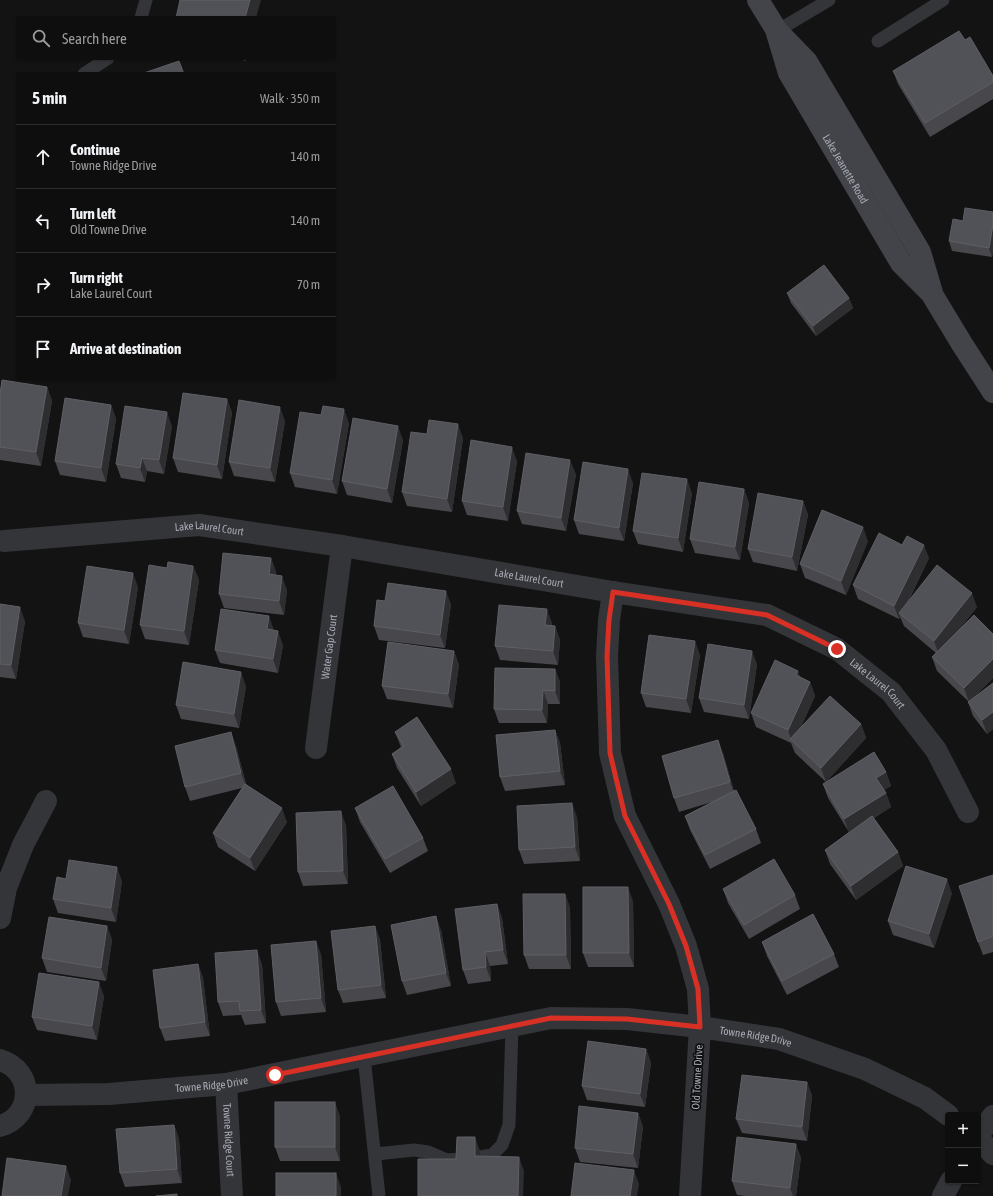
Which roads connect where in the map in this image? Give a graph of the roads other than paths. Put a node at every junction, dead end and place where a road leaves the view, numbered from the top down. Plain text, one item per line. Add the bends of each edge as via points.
1 (146, 0) edge
2 (758, 0) edge
3 (829, 0) edge
4 (944, 0) edge
5 (142, 16) edge
6 (777, 31) junction
7 (878, 41) dead end
8 (106, 60) edge
9 (88, 72) edge
10 (993, 392) edge
11 (4, 541) dead end
12 (342, 546) junction
13 (613, 592) junction
14 (316, 748) dead end
15 (46, 801) dead end
16 (968, 812) dead end
17 (0, 918) edge
18 (512, 1026) junction
19 (700, 1027) junction
20 (364, 1057) junction
21 (0, 1060) edge
22 (226, 1084) junction
23 (26, 1095) junction
24 (945, 1113) edge
25 (993, 1116) edge
26 (0, 1126) edge
27 (981, 1131) edge
28 (981, 1141) edge
29 (376, 1154) junction
30 (993, 1154) edge
31 (480, 1156) edge
32 (462, 1159) edge
33 (949, 1184) edge
34 (232, 1196) edge
35 (379, 1196) edge
36 (690, 1196) edge
37 (943, 1196) edge

1 - 5 lane
2 - 6 street, Lake Jeanette Road
3 - 6 lane
4 - 7 lane
6 - 10 street, Lake Jeanette Road via 807,62 920,252 934,296
8 - 9 lane
11 - 12 street, Lake Laurel Court via 199,525
12 - 13 street, Lake Laurel Court
12 - 14 street, Water Gap Court
13 - 16 street, Lake Laurel Court via 767,615 837,649 891,692 936,750
13 - 19 street, Old Towne Drive via 607,656 610,753 625,816 669,904 686,946 698,989
15 - 17 street via 20,852 6,888
18 - 19 street, Towne Ridge Drive via 551,1018 627,1019
18 - 20 street, Towne Ridge Drive
18 - 31 lane via 509,1125 502,1145 492,1155
19 - 24 street, Towne Ridge Drive via 779,1039 865,1070 925,1098
19 - 36 street, Old Towne Drive
20 - 22 street, Towne Ridge Drive
20 - 29 lane
21 - 23 street via 13,1065 19,1071
22 - 23 street, Towne Ridge Drive via 109,1094
22 - 34 street, Towne Ridge Court
23 - 26 street via 20,1113
25 - 27 street
28 - 30 street
29 - 32 lane via 414,1150 428,1152 447,1160
29 - 35 lane
33 - 37 street

